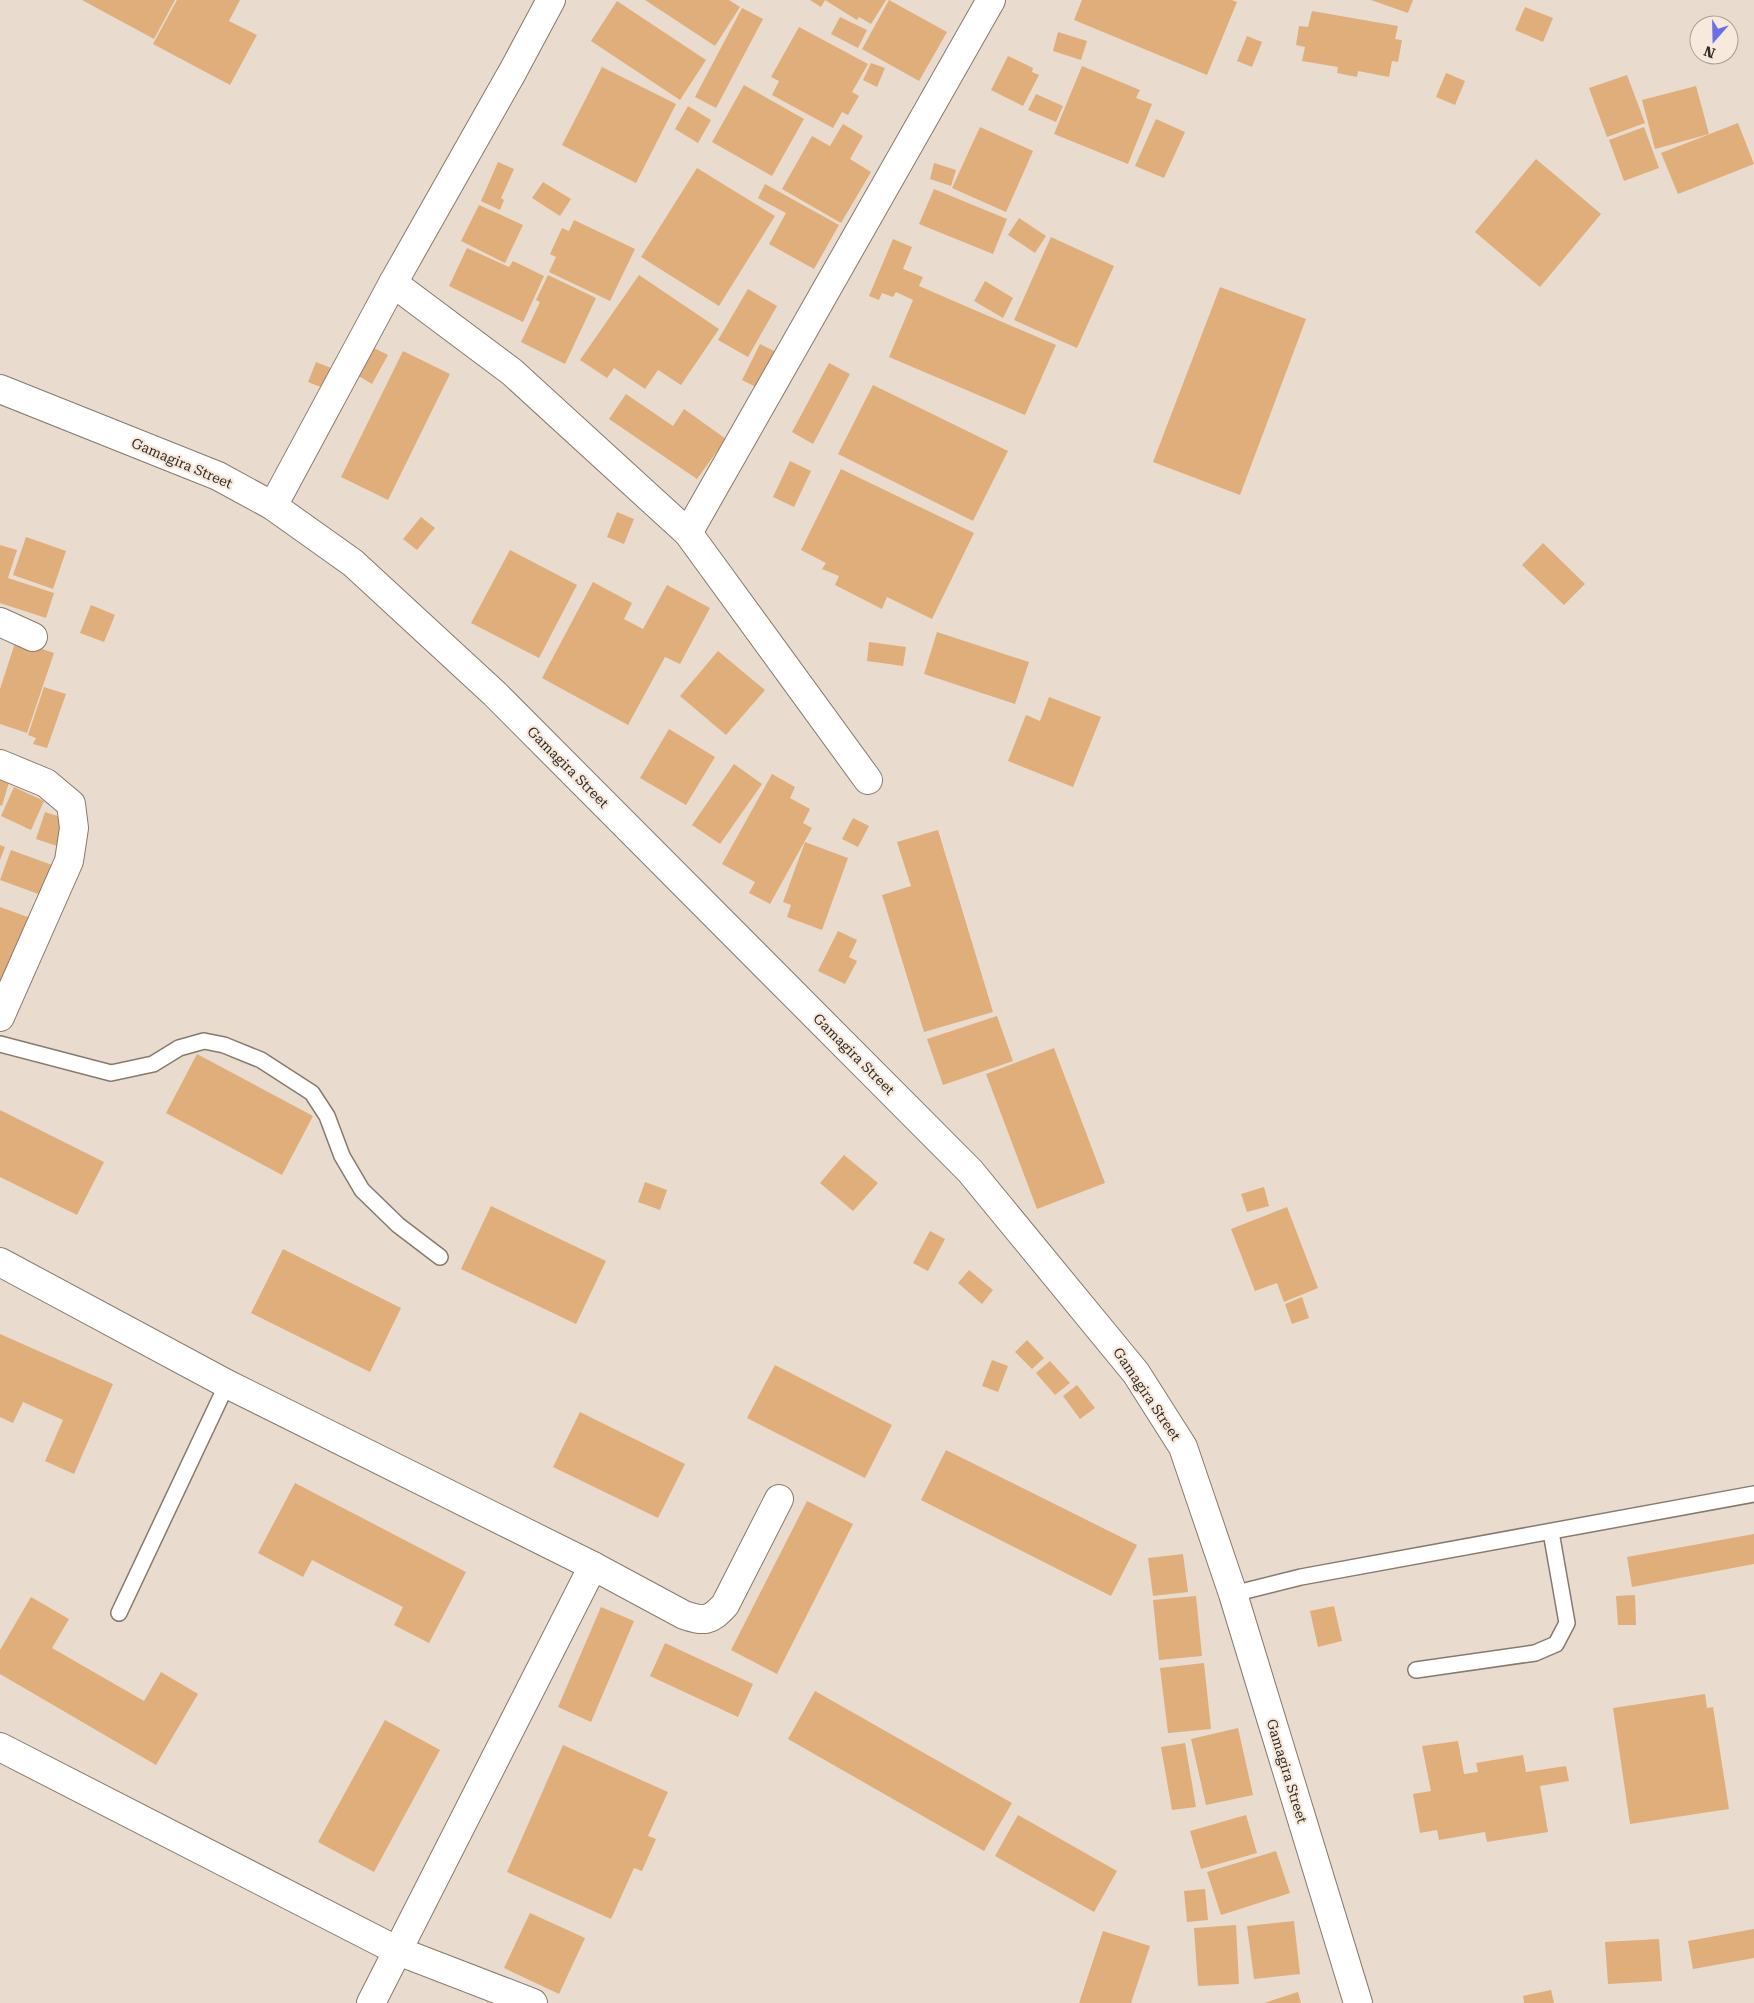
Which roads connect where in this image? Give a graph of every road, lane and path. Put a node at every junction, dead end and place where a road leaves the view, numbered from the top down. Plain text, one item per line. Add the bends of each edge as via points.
1 (551, 0) edge
2 (991, 0) edge
3 (393, 283) junction
4 (0, 389) edge
5 (273, 506) junction
6 (688, 533) junction
7 (0, 622) edge
8 (33, 637) dead end
9 (0, 764) edge
10 (868, 780) dead end
11 (0, 1017) edge
12 (0, 1044) edge
13 (440, 1257) dead end
14 (0, 1262) edge
15 (227, 1384) junction
16 (1754, 1494) edge
17 (778, 1499) dead end
18 (1550, 1532) junction
19 (593, 1566) junction
20 (1233, 1594) junction
21 (119, 1612) dead end
22 (1416, 1670) dead end
23 (0, 1747) edge
24 (398, 1951) junction
25 (371, 2003) edge
26 (533, 2003) edge
27 (1358, 2003) edge

1 - 3 street
2 - 6 street
3 - 5 street
3 - 6 street via 512,372
4 - 5 street, Gamagira Street via 218,476
5 - 20 street, Gamagira Street via 353,562 495,694 970,1172 1136,1373 1183,1447
6 - 10 street
7 - 8 street
9 - 11 street via 46,783 71,804 74,828 69,861
12 - 13 lane via 111,1073 153,1064 179,1048 204,1041 224,1045 261,1060 312,1093 327,1116 342,1156 362,1190 398,1225
14 - 15 street
15 - 19 street
15 - 21 lane
16 - 18 lane
17 - 19 street via 725,1605 713,1617 698,1620 684,1615
18 - 20 lane via 1300,1577
18 - 22 lane via 1567,1623 1556,1644 1535,1653
19 - 24 street
20 - 27 street, Gamagira Street
23 - 24 street
24 - 25 street
24 - 26 street

